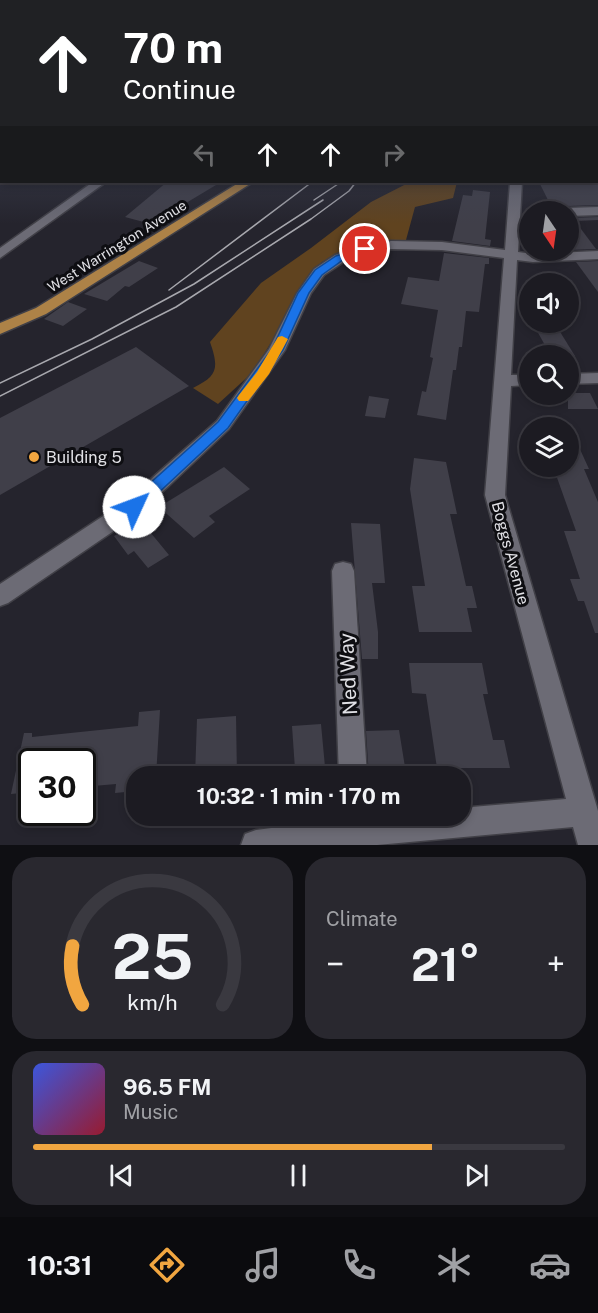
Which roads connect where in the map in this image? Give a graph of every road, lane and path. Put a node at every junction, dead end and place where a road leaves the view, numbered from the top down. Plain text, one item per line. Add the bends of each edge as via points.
1 (99, 183) edge
2 (245, 183) edge
3 (516, 183) edge
4 (520, 201) edge
5 (598, 211) edge
6 (579, 212) edge
7 (519, 225) edge
8 (0, 254) edge
9 (598, 255) edge
10 (511, 256) junction
11 (0, 329) edge
12 (598, 378) edge
13 (579, 379) edge
14 (519, 380) edge
15 (502, 381) junction
16 (343, 571) dead end
17 (0, 596) edge
18 (352, 766) edge
19 (583, 812) junction
20 (356, 831) edge
21 (256, 845) edge
22 (592, 845) edge

1 - 8 street
2 - 11 main road, West Warrington Avenue via 41,311
3 - 4 street, Boggs Avenue
5 - 6 street
7 - 10 street, Boggs Avenue
9 - 10 street
10 - 15 street, Boggs Avenue
10 - 17 street via 442,246 402,245 365,249 339,258 319,272 304,293 277,350 223,425 134,507
12 - 13 street
14 - 15 street
15 - 19 street, Boggs Avenue via 495,495
16 - 18 street, Ned Way
19 - 20 street
19 - 22 street, Boggs Avenue
20 - 21 street

